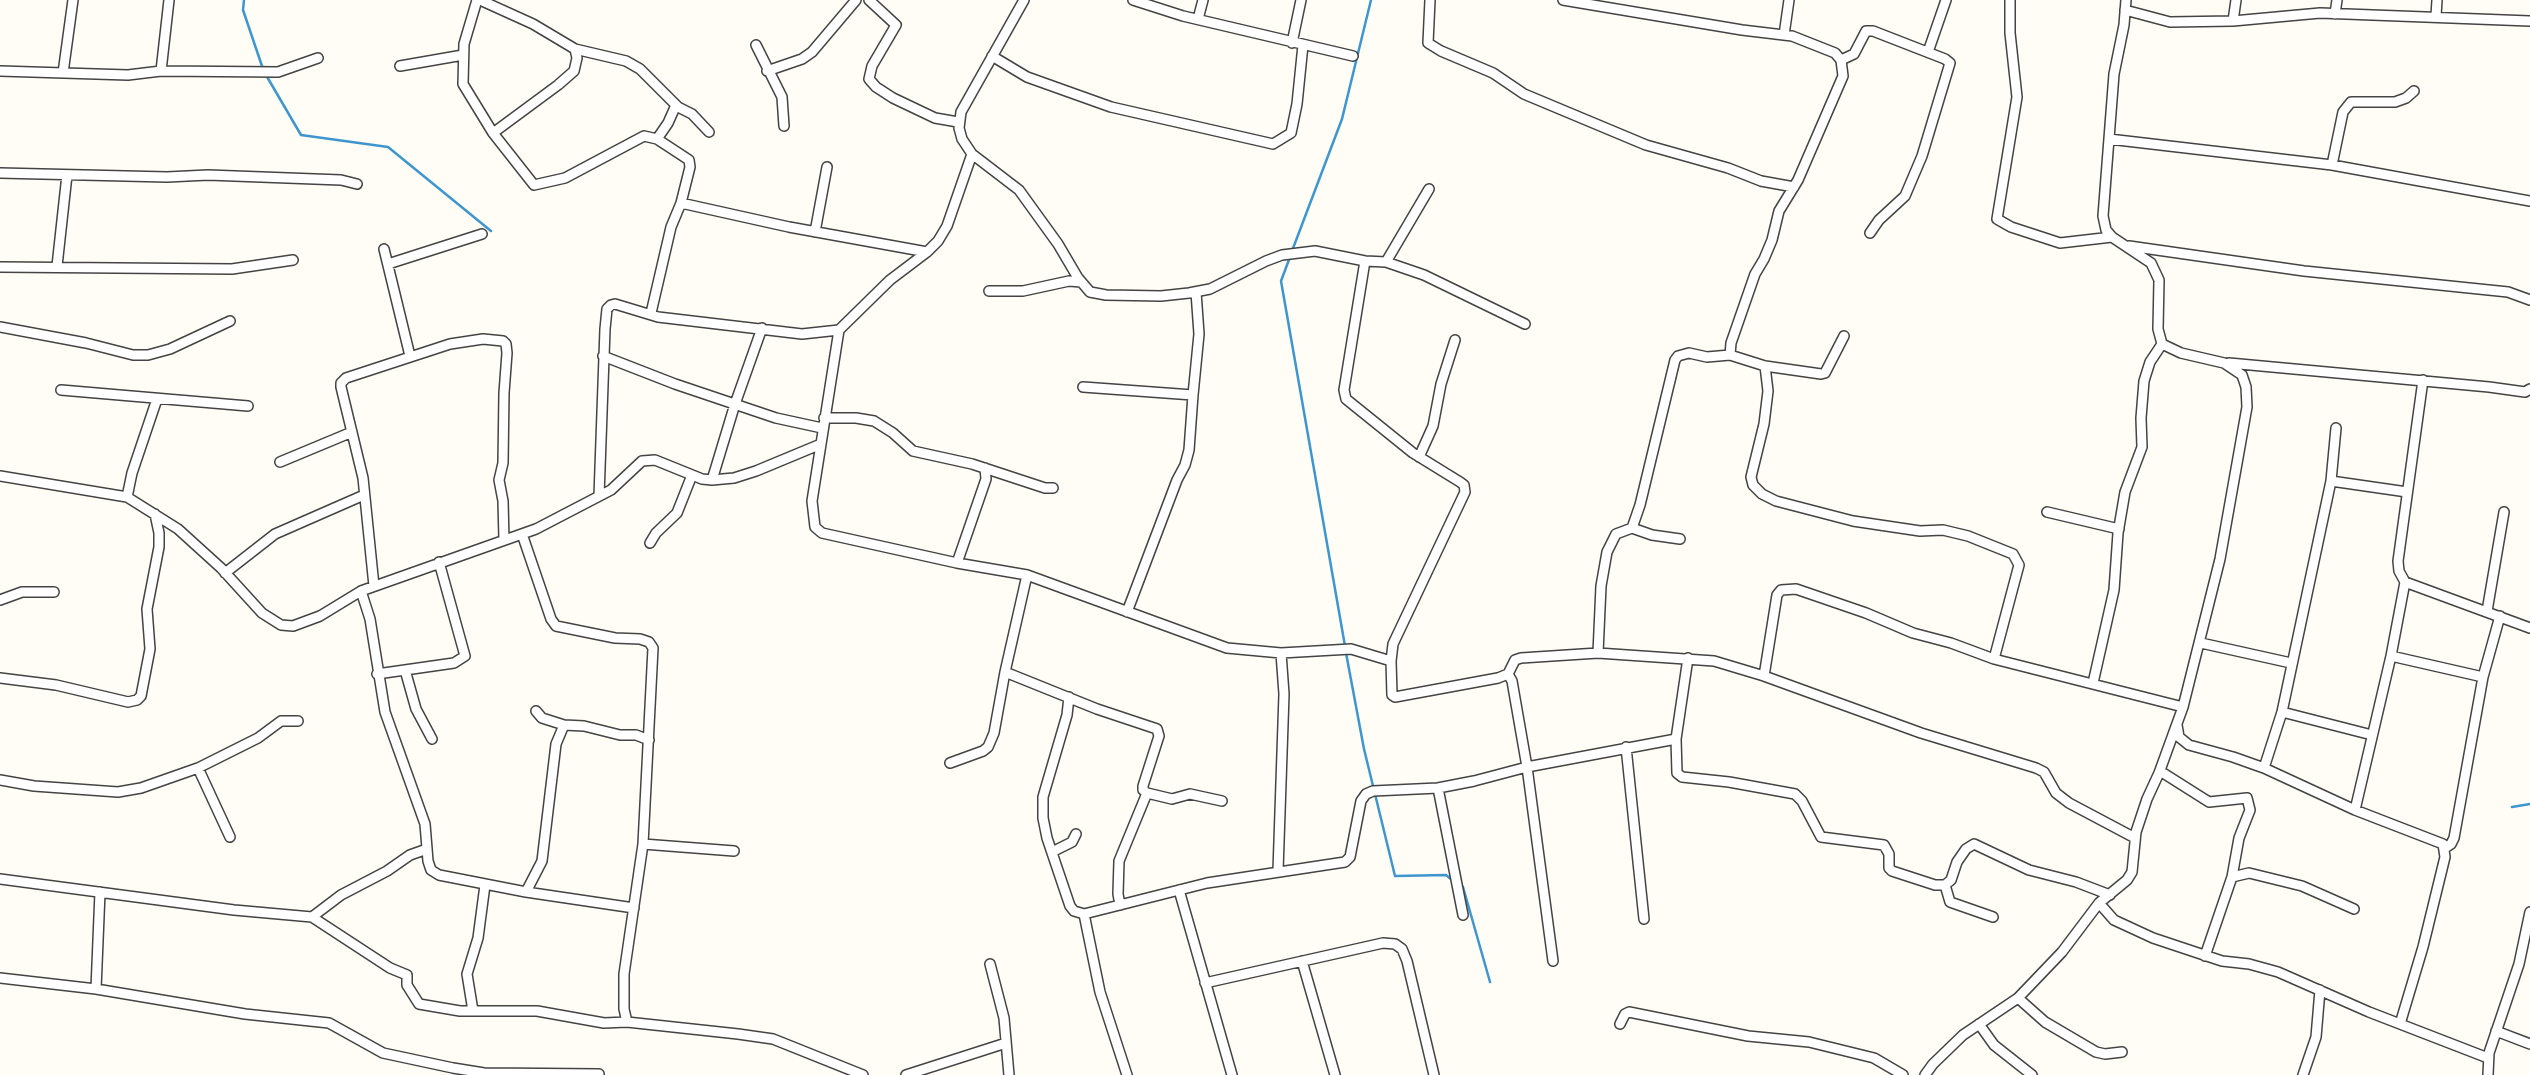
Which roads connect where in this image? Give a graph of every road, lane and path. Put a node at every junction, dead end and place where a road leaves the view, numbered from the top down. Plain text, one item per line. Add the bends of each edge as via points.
1 (73, 0) edge
2 (169, 0) edge
3 (478, 0) edge
4 (856, 0) edge
5 (869, 0) edge
6 (1024, 0) edge
7 (1136, 0) edge
8 (1203, 0) edge
9 (1301, 0) edge
10 (1430, 0) edge
11 (1563, 0) edge
12 (1789, 0) edge
13 (1946, 0) edge
14 (2010, 0) edge
15 (2236, 0) edge
16 (2337, 0) edge
17 (2437, 0) edge
18 (1614, 4) edge
19 (2125, 5) edge
20 (2335, 13) junction
21 (2436, 16) junction
22 (1198, 19) junction
23 (2530, 20) edge
24 (2233, 22) junction
25 (1784, 35) junction
26 (1292, 43) junction
27 (756, 45) dead end
28 (1303, 45) junction
29 (575, 49) junction
30 (1928, 52) junction
31 (463, 55) junction
32 (992, 56) junction
33 (1353, 56) dead end
34 (318, 58) dead end
35 (1841, 60) junction
36 (400, 66) dead end
37 (0, 71) edge
38 (162, 71) junction
39 (767, 71) junction
40 (63, 73) junction
41 (2414, 91) dead end
42 (676, 105) junction
43 (958, 122) junction
44 (784, 126) dead end
45 (709, 132) dead end
46 (492, 133) junction
47 (657, 139) junction
48 (2109, 139) junction
49 (972, 154) junction
50 (2332, 166) junction
51 (827, 167) dead end
52 (0, 173) edge
53 (66, 175) junction
54 (357, 184) dead end
55 (1794, 187) junction
56 (1429, 189) dead end
57 (2530, 201) edge
58 (681, 203) junction
59 (815, 232) junction
60 (1870, 233) dead end
61 (482, 234) dead end
62 (2112, 237) junction
63 (2121, 245) junction
64 (384, 249) dead end
65 (2160, 251) junction
66 (928, 252) junction
67 (293, 260) dead end
68 (1365, 261) junction
69 (1386, 262) junction
70 (2151, 263) junction
71 (387, 264) junction
72 (57, 266) junction
73 (0, 267) edge
74 (1081, 282) junction
75 (989, 291) dead end
76 (1196, 292) junction
77 (2530, 300) edge
78 (651, 313) junction
79 (230, 321) dead end
80 (1525, 324) dead end
81 (0, 327) edge
82 (762, 328) junction
83 (839, 330) junction
84 (1844, 336) dead end
85 (1455, 340) dead end
86 (2162, 344) junction
87 (1730, 355) junction
88 (410, 356) junction
89 (603, 356) junction
90 (2224, 363) junction
91 (1765, 366) junction
92 (2423, 380) junction
93 (1083, 387) dead end
94 (61, 390) dead end
95 (2530, 390) edge
96 (1193, 395) junction
97 (157, 399) junction
98 (735, 404) junction
99 (248, 406) dead end
100 (823, 423) junction
101 (2336, 428) dead end
102 (352, 432) junction
103 (821, 444) junction
104 (1419, 457) junction
105 (280, 462) dead end
106 (985, 468) junction
107 (996, 471) junction
108 (692, 475) junction
109 (0, 476) edge
110 (986, 479) junction
111 (712, 481) junction
112 (2331, 481) junction
113 (1053, 488) dead end
114 (2407, 492) junction
115 (364, 495) junction
116 (599, 496) junction
117 (127, 497) junction
118 (2047, 512) dead end
119 (2504, 512) dead end
120 (155, 514) junction
121 (1632, 528) junction
122 (2119, 529) junction
123 (522, 534) junction
124 (1680, 539) dead end
125 (504, 540) junction
126 (650, 543) dead end
127 (439, 562) junction
128 (957, 563) junction
129 (225, 573) junction
130 (1027, 575) junction
131 (2405, 582) junction
132 (374, 586) junction
133 (360, 591) junction
134 (54, 592) dead end
135 (0, 600) edge
136 (2487, 611) junction
137 (1127, 612) junction
138 (2500, 617) junction
139 (2530, 628) edge
140 (2201, 643) junction
141 (1281, 653) junction
142 (1598, 653) junction
143 (2391, 656) junction
144 (1688, 658) junction
145 (1994, 659) junction
146 (1391, 661) junction
147 (2291, 663) junction
148 (405, 670) junction
149 (1004, 672) junction
150 (377, 674) junction
151 (1508, 674) junction
152 (1763, 676) junction
153 (2483, 677) junction
154 (0, 678) edge
155 (2093, 683) junction
156 (1069, 698) junction
157 (2183, 707) junction
158 (536, 711) dead end
159 (2282, 712) junction
160 (298, 721) dead end
161 (564, 724) junction
162 (2176, 724) junction
163 (2372, 735) junction
164 (1676, 739) junction
165 (432, 740) dead end
166 (649, 740) junction
167 (1626, 747) junction
168 (950, 763) dead end
169 (1527, 767) junction
170 (198, 768) junction
171 (2263, 768) junction
172 (2160, 771) junction
173 (0, 780) edge
174 (1438, 788) junction
175 (1147, 793) junction
176 (1222, 801) dead end
177 (2355, 810) junction
178 (1076, 834) dead end
179 (230, 837) dead end
180 (2135, 838) junction
181 (643, 844) junction
182 (2445, 848) junction
183 (427, 849) junction
184 (734, 851) dead end
185 (1052, 852) junction
186 (1278, 871) junction
187 (2232, 877) junction
188 (0, 879) edge
189 (485, 885) junction
190 (1945, 885) junction
191 (1179, 890) junction
192 (100, 892) junction
193 (526, 892) junction
194 (2110, 895) junction
195 (2099, 903) junction
196 (1120, 905) junction
197 (634, 908) junction
198 (2354, 909) dead end
199 (2530, 912) edge
200 (1084, 914) junction
201 (1463, 915) dead end
202 (312, 917) junction
203 (1993, 917) dead end
204 (1644, 919) dead end
205 (2205, 956) junction
206 (1302, 961) junction
207 (1553, 961) dead end
208 (990, 964) dead end
209 (0, 978) edge
210 (1205, 983) junction
211 (96, 989) junction
212 (2320, 990) junction
213 (2018, 998) junction
214 (473, 1012) junction
215 (627, 1022) junction
216 (1620, 1024) dead end
217 (1979, 1024) junction
218 (2400, 1024) junction
219 (2496, 1031) junction
220 (1006, 1043) junction
221 (2530, 1044) edge
222 (2122, 1052) dead end
223 (2488, 1058) junction
224 (599, 1074) edge
225 (863, 1075) edge
226 (906, 1075) edge
227 (1009, 1075) edge
228 (1127, 1075) edge
229 (1232, 1075) edge
230 (1335, 1075) edge
231 (1434, 1075) edge
232 (1903, 1075) edge
233 (1925, 1075) edge
234 (2032, 1075) edge
235 (2302, 1075) edge
236 (2488, 1075) edge

1 - 40 street
2 - 38 street
3 - 29 street
3 - 31 street
4 - 39 street via 812,52
5 - 43 street via 896,25 869,79 893,98 934,118
6 - 32 street
7 - 22 street
8 - 22 street
9 - 26 street
10 - 55 street via 1428,43 1493,73 1524,94 1646,145
11 - 18 street
12 - 25 street
13 - 30 street
14 - 62 street via 2017,97 1997,219 2060,243
15 - 24 street
16 - 20 street
17 - 21 street
18 - 25 street
19 - 24 street via 2171,22
19 - 48 street via 2113,74
20 - 21 street
20 - 24 street
21 - 23 street
22 - 26 street
25 - 35 street via 1824,47
26 - 28 street
27 - 39 street
28 - 32 street via 1291,133 1273,144 1111,107 1027,77
28 - 33 street
29 - 42 street via 626,61
29 - 46 street via 574,71
30 - 35 street via 1866,31 1854,54
30 - 60 street via 1947,60 1950,68 1922,156 1905,196
31 - 36 street
31 - 46 street via 464,88
32 - 43 street
34 - 38 street via 278,72
35 - 55 street via 1843,76
37 - 40 street
38 - 40 street via 141,75
39 - 44 street via 782,97
41 - 50 street via 2395,102 2351,102 2343,113
42 - 45 street
42 - 47 street
43 - 49 street
46 - 47 street via 537,186 565,178 644,136
47 - 58 street via 689,160
48 - 50 street
48 - 62 street via 2102,216
49 - 66 street via 947,226
49 - 74 street via 1019,190
50 - 57 street
51 - 59 street
52 - 53 street
53 - 54 street via 208,175
53 - 72 street
55 - 87 street via 1779,211 1772,240 1755,274
56 - 69 street
58 - 59 street
58 - 78 street
59 - 66 street
61 - 71 street
62 - 63 street
63 - 65 street
63 - 70 street
64 - 71 street
65 - 70 street
65 - 77 street via 2508,292
66 - 83 street via 890,280
67 - 72 street via 232,269
68 - 69 street
68 - 76 street via 1315,251 1282,255
68 - 104 street via 1343,390 1351,405
69 - 80 street via 1449,285
70 - 86 street via 2159,280
71 - 88 street
72 - 73 street
74 - 75 street
74 - 76 street via 1090,292 1106,295
76 - 96 street via 1199,334
78 - 82 street
78 - 89 street via 611,305
79 - 81 street via 162,352 133,355
82 - 83 street via 802,334
82 - 98 street
83 - 100 street
84 - 91 street via 1825,373
85 - 104 street via 1433,426
86 - 90 street
86 - 122 street via 2144,382 2142,447 2128,481
87 - 91 street
87 - 121 street via 1689,353 1675,360
88 - 102 street via 343,380
88 - 125 street via 483,339 506,344 499,480
89 - 98 street
89 - 116 street
90 - 92 street
90 - 140 street via 2242,375 2247,407
91 - 145 street via 1768,391 1753,485 1776,501 1877,525 1943,530 2013,554 2019,565
92 - 95 street
92 - 114 street
93 - 96 street
94 - 97 street
96 - 137 street via 1185,465
97 - 99 street
97 - 117 street
98 - 100 street via 776,418
98 - 111 street
100 - 103 street
100 - 106 street via 856,418 874,421 913,451
101 - 112 street
102 - 105 street
102 - 115 street
103 - 111 street via 756,471
103 - 128 street via 812,501 815,527 822,533
104 - 146 street via 1464,485 1465,492 1393,644
106 - 107 street
106 - 110 street
107 - 110 street
107 - 113 street
108 - 111 street
108 - 116 street via 650,459
108 - 126 street via 677,513
109 - 117 street
110 - 128 street
112 - 114 street
112 - 147 street
114 - 131 street via 2398,561
115 - 129 street via 275,534
115 - 132 street
116 - 123 street
117 - 120 street
118 - 122 street
119 - 136 street
120 - 129 street
120 - 154 street via 159,547 147,608 150,649 141,696 128,702
121 - 124 street
121 - 142 street via 1616,534 1608,552 1601,586
122 - 155 street via 2114,590
123 - 125 street
123 - 166 street via 556,626 640,639 653,648
125 - 127 street
127 - 132 street
127 - 148 street via 464,656 454,663
128 - 130 street
129 - 133 street via 262,613 281,625 308,622
130 - 137 street
130 - 149 street
131 - 136 street
131 - 143 street
132 - 133 street
133 - 150 street via 370,619
134 - 135 street via 22,592
136 - 138 street
137 - 141 street via 1227,648
138 - 139 street
138 - 153 street
140 - 147 street
140 - 157 street
141 - 146 street via 1351,649
141 - 186 street via 1284,694
142 - 144 street
142 - 151 street via 1521,658 1514,660
143 - 153 street
143 - 163 street
144 - 152 street
144 - 164 street
145 - 152 street via 1787,589 1777,595
145 - 155 street
146 - 151 street via 1392,695 1398,697
147 - 159 street
148 - 150 street
148 - 165 street via 416,709
149 - 156 street
149 - 168 street via 988,747
150 - 183 street via 385,712 425,824
151 - 169 street
152 - 180 street via 1921,733 2036,768 2069,803
153 - 182 street via 2454,838
155 - 157 street
156 - 175 street via 1157,729 1143,786
156 - 185 street via 1043,797
157 - 162 street
158 - 161 street via 542,718
159 - 163 street
159 - 171 street
160 - 170 street via 281,721
161 - 166 street
161 - 193 street via 556,744 542,860
162 - 171 street via 2179,737 2189,745
162 - 172 street
163 - 177 street
164 - 167 street
164 - 190 street via 1677,773 1682,778 1795,794 1821,837 1884,845 1892,871
166 - 181 street
167 - 169 street
167 - 204 street
169 - 174 street
169 - 207 street
170 - 173 street via 118,792
170 - 179 street
171 - 177 street
172 - 180 street
172 - 187 street via 2209,802 2247,798 2250,810
174 - 186 street via 1381,789 1366,794 1360,801 1350,857 1345,862
174 - 201 street
175 - 176 street via 1172,799 1190,794
175 - 196 street via 1119,861
177 - 182 street via 2439,841
178 - 185 street via 1072,842
180 - 194 street via 2132,872
181 - 184 street
181 - 197 street
182 - 218 street
183 - 189 street via 434,873
183 - 202 street via 341,895
185 - 200 street via 1070,906
186 - 191 street
187 - 198 street via 2249,873 2302,886
187 - 205 street
188 - 192 street
189 - 193 street
189 - 214 street via 478,938 467,974
190 - 194 street via 1973,844 2029,870
190 - 203 street via 1950,902
191 - 196 street
191 - 210 street
192 - 202 street
192 - 211 street
193 - 197 street
194 - 195 street
195 - 205 street via 2133,929
195 - 213 street via 2063,951
196 - 200 street
197 - 215 street via 624,974
199 - 219 street via 2519,964
200 - 228 street via 1100,992
202 - 214 street via 407,975 407,985 419,1004
205 - 212 street via 2264,967
206 - 210 street
206 - 230 street
206 - 231 street via 1383,943 1402,949
208 - 220 street
209 - 211 street
210 - 229 street
211 - 224 street via 329,1023 383,1054 453,1068 484,1073
212 - 218 street
212 - 235 street via 2316,1037
213 - 217 street
213 - 222 street via 2045,1022 2096,1052
214 - 215 street via 537,1011 604,1023
215 - 225 street via 773,1040
216 - 232 street via 1629,1012 1748,1036 1809,1042 1874,1058
217 - 233 street
217 - 234 street via 1994,1045
218 - 223 street
219 - 221 street
219 - 223 street
220 - 226 street
220 - 227 street
223 - 236 street

